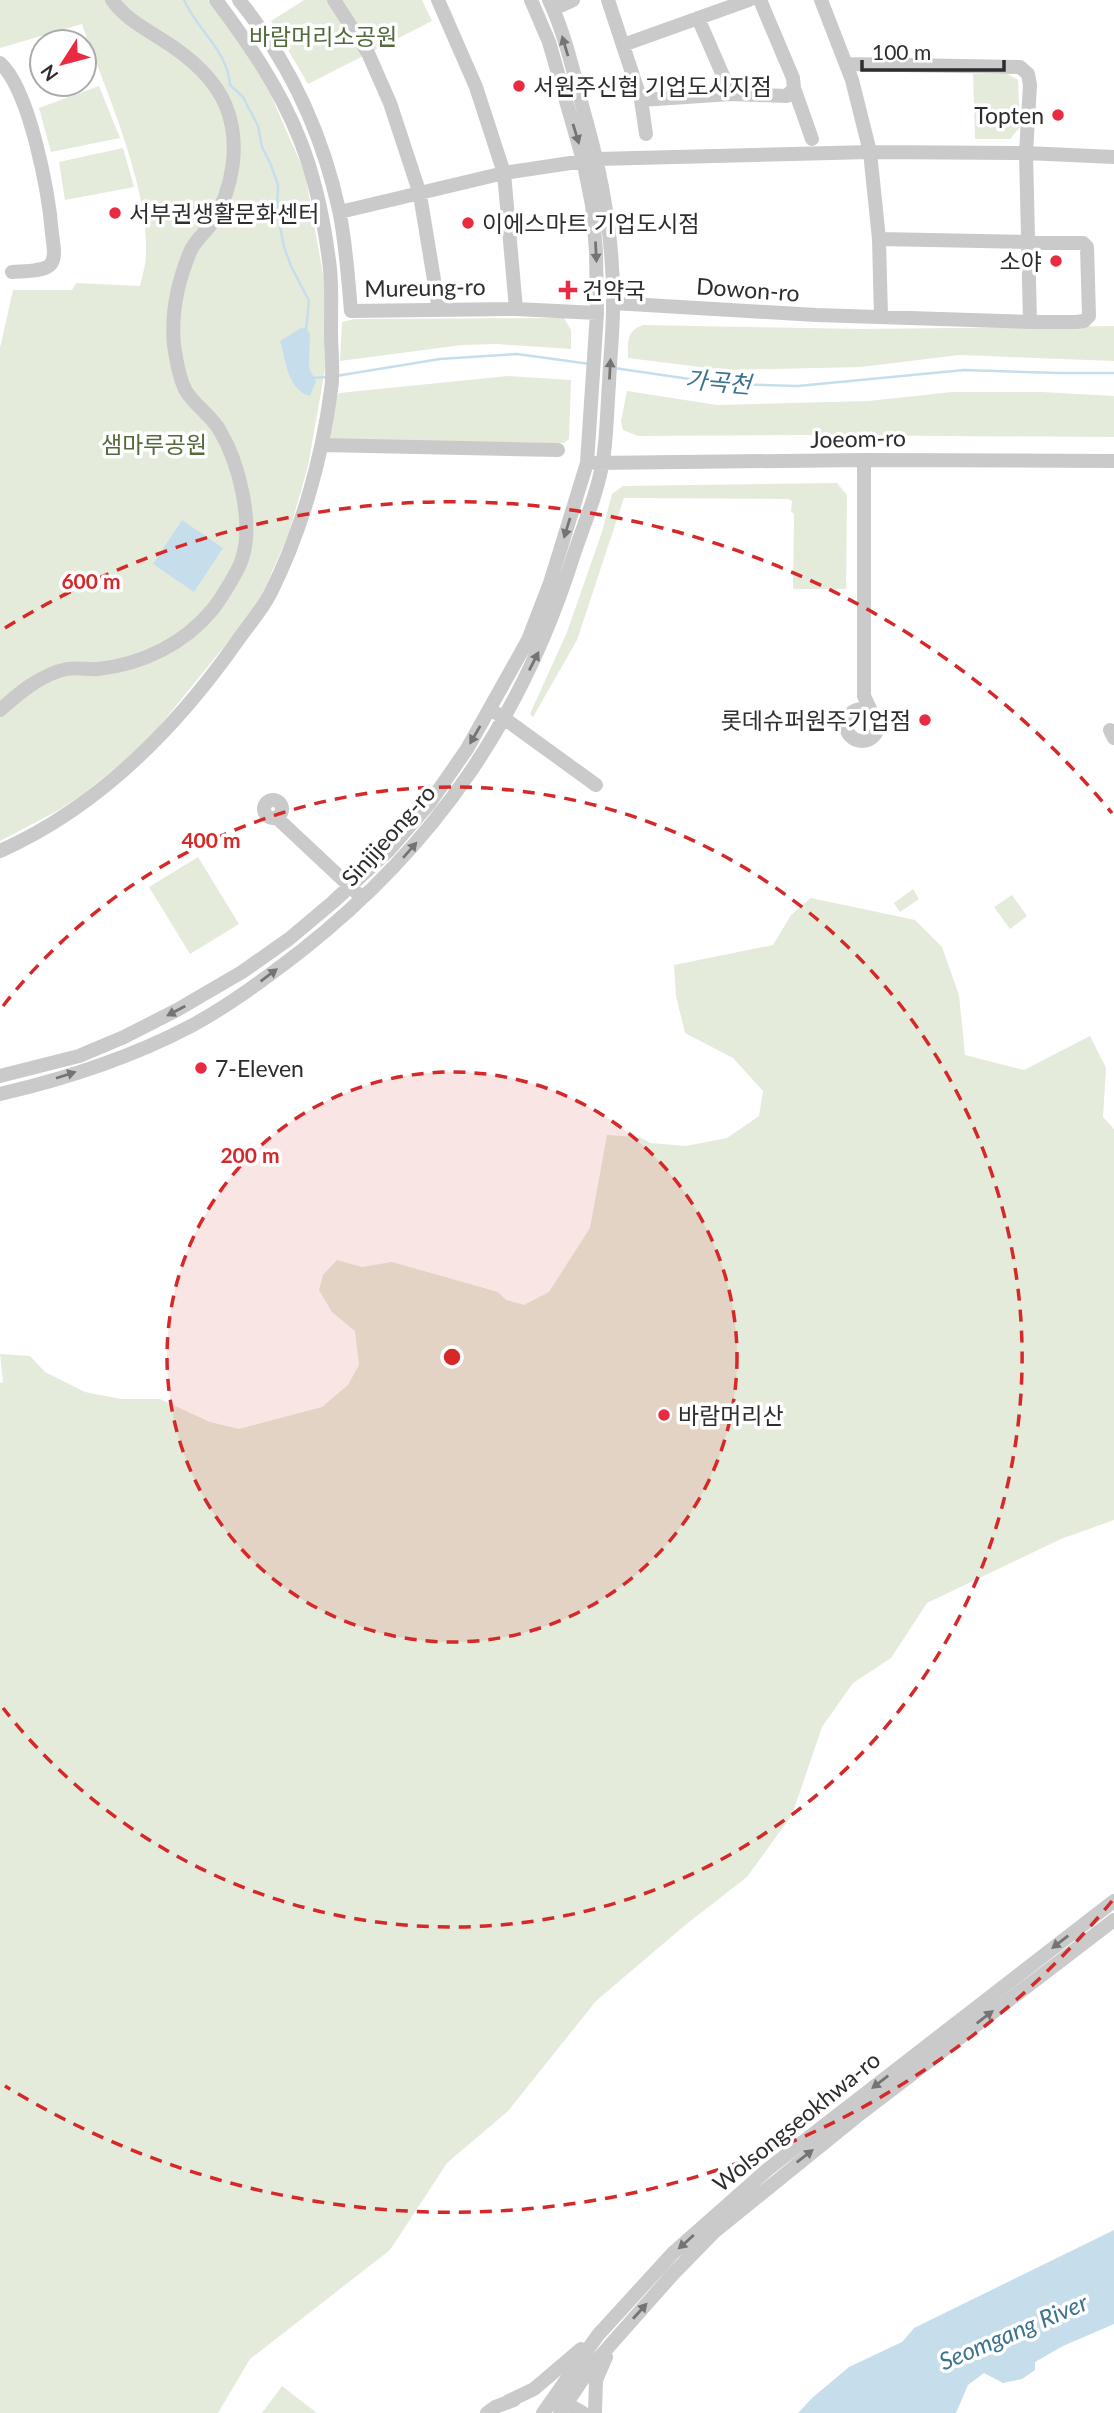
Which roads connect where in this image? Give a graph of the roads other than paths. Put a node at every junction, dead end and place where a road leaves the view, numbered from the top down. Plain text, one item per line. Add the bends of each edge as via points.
1 (112, 0) edge
2 (216, 0) edge
3 (239, 0) edge
4 (334, 0) edge
5 (438, 0) edge
6 (531, 0) edge
7 (573, 0) edge
8 (608, 0) edge
9 (749, 0) edge
10 (760, 0) edge
11 (821, 0) edge
12 (551, 5) edge
13 (698, 18) junction
14 (623, 45) junction
15 (0, 63) edge
16 (846, 64) junction
17 (794, 88) junction
18 (731, 94) junction
19 (641, 100) junction
20 (646, 134) dead end
21 (812, 139) dead end
22 (870, 152) junction
23 (1026, 153) junction
24 (1114, 157) edge
25 (590, 159) junction
26 (504, 173) junction
27 (417, 185) dead end
28 (421, 201) dead end
29 (340, 212) junction
30 (879, 239) junction
31 (1028, 241) junction
32 (12, 272) dead end
33 (438, 304) dead end
34 (516, 309) junction
35 (613, 311) junction
36 (597, 313) junction
37 (881, 316) junction
38 (1030, 322) junction
39 (322, 445) junction
40 (558, 450) dead end
41 (864, 460) junction
42 (1114, 461) edge
43 (587, 463) junction
44 (602, 463) junction
45 (864, 696) junction
46 (491, 709) junction
47 (0, 710) edge
48 (855, 710) junction
49 (871, 711) junction
50 (504, 718) junction
51 (596, 785) dead end
52 (277, 818) dead end
53 (0, 851) edge
54 (351, 886) junction
55 (363, 900) junction
56 (0, 1076) edge
57 (0, 1094) edge
58 (1114, 1901) edge
59 (1114, 1920) edge
60 (598, 2335) junction
61 (612, 2343) junction
62 (507, 2402) junction
63 (560, 2404) edge
64 (487, 2413) edge
65 (543, 2413) edge
66 (583, 2413) edge
67 (595, 2413) edge

1 - 47 street via 126,17 197,65 226,105 233,127 234,156 222,203 191,250 173,312 174,346 187,392 220,430 239,478 246,528 242,559 214,608 183,639 125,664 67,669 40,680
2 - 39 street via 277,92 300,141 319,203 330,270 332,368
3 - 29 street, Mureung-ro via 310,113
4 - 27 street via 369,53
5 - 26 street, Mureung-ro via 476,87
6 -> 25 street
7 - 12 street
8 - 14 street
9 - 13 street
10 - 17 street
11 - 16 street
25 -> 12 street via 571,63
13 - 14 street
13 - 18 street
14 - 19 street
15 - 32 street via 14,85 41,160 54,257 44,268
16 - 22 street
16 - 23 street via 1020,67 1028,74 1030,85
17 - 18 street via 787,96
17 - 21 street
18 - 19 street
19 - 20 street
22 - 23 street
22 - 25 street
22 - 30 street
23 - 24 street
23 - 31 street
25 - 26 street
25 - 35 street, Sinjijeong-ro via 605,205
25 -> 36 street, Sinjijeong-ro
26 - 29 street
26 - 34 street, Mureung-ro
28 - 33 street
29 - 34 street, Mureung-ro via 351,311
30 - 31 street, Dowon-ro
30 - 37 street
31 - 38 street
31 - 38 street, Dowon-ro via 1076,241 1087,247 1090,316 1076,322
34 - 36 street, Mureung-ro
35 - 37 street, Dowon-ro
44 -> 35 street, Sinjijeong-ro
36 - 43 street, Sinjijeong-ro
37 - 38 street, Dowon-ro
39 - 40 street
39 - 53 street via 291,545 270,594 217,670 136,760 40,832
41 - 42 street, Joeom-ro
41 - 44 street, Joeom-ro
41 - 45 street
43 - 44 street, Joeom-ro
43 -> 46 street, Sinjijeong-ro via 528,640
50 -> 44 street, Sinjijeong-ro via 554,616
45 - 48 street
45 - 49 street
46 - 50 street
46 -> 54 street, Sinjijeong-ro via 429,804
48 - 49 street
48 - 49 street via 847,719 847,730 863,741 878,729
50 - 51 street
55 -> 50 street, Sinjijeong-ro via 436,821
52 - 54 street
54 - 55 street
54 -> 56 street, Sinjijeong-ro via 265,956 213,991 79,1056
57 -> 55 street, Sinjijeong-ro via 104,1063 191,1026 257,984
58 -> 60 street, Wolsongseokhwa-ro via 768,2169 673,2253
61 -> 59 street, Wolsongseokhwa-ro via 734,2214
60 - 62 street via 534,2389
60 - 63 street, Wolsongseokhwa-ro
61 - 63 street, Wolsongseokhwa-ro
61 - 67 street via 596,2380
62 - 63 street via 547,2393
62 - 64 street
63 - 65 street, Wolsongseokhwa-ro
63 - 66 street

